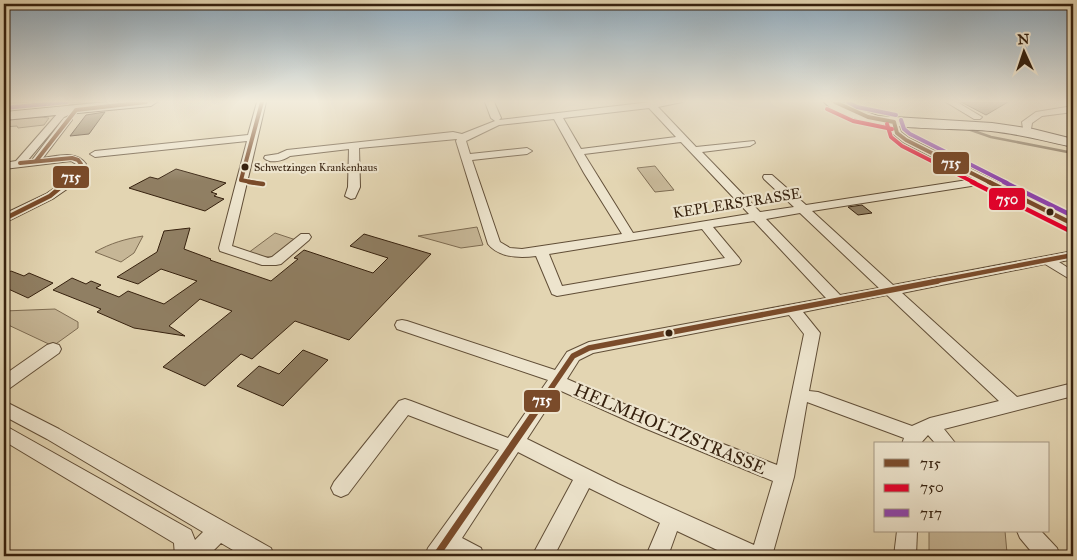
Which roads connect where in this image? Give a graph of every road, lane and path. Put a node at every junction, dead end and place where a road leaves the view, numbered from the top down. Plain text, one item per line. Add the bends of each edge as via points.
1 (49, 128) edge
2 (60, 128) edge
3 (255, 128) edge
4 (485, 128) edge
5 (564, 128) edge
6 (673, 128) edge
7 (895, 128) edge
8 (989, 128) edge
9 (1027, 128) edge
10 (1027, 133) junction
11 (252, 137) junction
12 (463, 137) junction
13 (683, 139) junction
14 (750, 143) dead end
15 (1073, 143) edge
16 (354, 146) junction
17 (527, 150) dead end
18 (694, 150) junction
19 (577, 152) junction
20 (95, 154) dead end
21 (269, 158) dead end
22 (467, 158) junction
23 (36, 161) junction
24 (20, 163) junction
25 (4, 166) edge
26 (768, 177) dead end
27 (987, 180) junction
28 (350, 196) dead end
29 (802, 209) junction
30 (757, 216) junction
31 (4, 218) edge
32 (1073, 224) edge
33 (705, 225) junction
34 (306, 237) dead end
35 (630, 237) junction
36 (541, 251) junction
37 (1073, 255) edge
38 (1048, 260) junction
39 (1073, 277) edge
40 (890, 290) junction
41 (837, 300) junction
42 (792, 309) junction
43 (402, 325) dead end
44 (52, 349) dead end
45 (557, 379) junction
46 (4, 383) edge
47 (1073, 391) edge
48 (812, 397) dead end
49 (1014, 405) junction
50 (4, 408) edge
51 (930, 425) junction
52 (4, 432) edge
53 (913, 439) edge
54 (945, 442) edge
55 (513, 444) junction
56 (585, 476) junction
57 (784, 476) junction
58 (341, 488) dead end
59 (672, 519) junction
60 (219, 530) junction
61 (906, 532) edge
62 (1028, 532) edge
63 (442, 549) edge
64 (186, 556) edge
65 (194, 556) edge
66 (263, 556) edge
67 (473, 556) edge
68 (543, 556) edge
69 (657, 556) edge
70 (753, 556) edge
71 (761, 556) edge
72 (905, 556) edge
73 (1049, 556) edge

1 - 24 street
2 - 23 street
3 - 11 street
4 - 12 street
5 - 19 street
6 - 13 street
7 - 27 street via 899,135
8 - 10 main road
9 - 10 street
10 - 15 main road
11 - 20 street
11 - 34 street via 225,248 272,262
12 - 16 street via 453,135
12 - 22 street via 461,141
13 - 18 street
13 - 19 street
14 - 18 street
16 - 21 street
16 - 28 street via 354,187
17 - 22 street
18 - 30 street
19 - 35 street
22 - 36 street, KEPLERSTRASSE via 494,244 510,253
23 - 24 street
23 - 31 street via 72,158 81,164 63,187
24 - 25 street
26 - 29 street
27 - 29 street, KEPLERSTRASSE
27 - 32 street
29 - 30 street, KEPLERSTRASSE
29 - 40 street
30 - 33 street, KEPLERSTRASSE
30 - 41 street
33 - 35 street, KEPLERSTRASSE
33 - 36 street via 734,260 557,291
35 - 36 street, KEPLERSTRASSE
37 - 38 street, HELMHOLTZSTRASSE
38 - 39 street
38 - 40 street, HELMHOLTZSTRASSE
40 - 41 street, HELMHOLTZSTRASSE
40 - 49 street
41 - 42 street, HELMHOLTZSTRASSE
42 - 45 street, HELMHOLTZSTRASSE via 589,348 573,356
42 - 57 street via 812,333
43 - 45 street, HELMHOLTZSTRASSE
44 - 46 street
45 - 55 street, HELMHOLTZSTRASSE
45 - 57 street, HELMHOLTZSTRASSE via 643,420
47 - 49 street
48 - 53 street
49 - 51 street
50 - 60 street
51 - 53 street via 920,428
51 - 54 street
52 - 64 street via 184,537
55 - 56 street
55 - 58 street via 405,406
55 - 63 street, HELMHOLTZSTRASSE
56 - 59 street
56 - 68 street
57 - 71 street
59 - 69 street
59 - 70 street
60 - 65 street
60 - 66 street
61 - 72 street
62 - 73 street
63 - 67 street, HELMHOLTZSTRASSE

